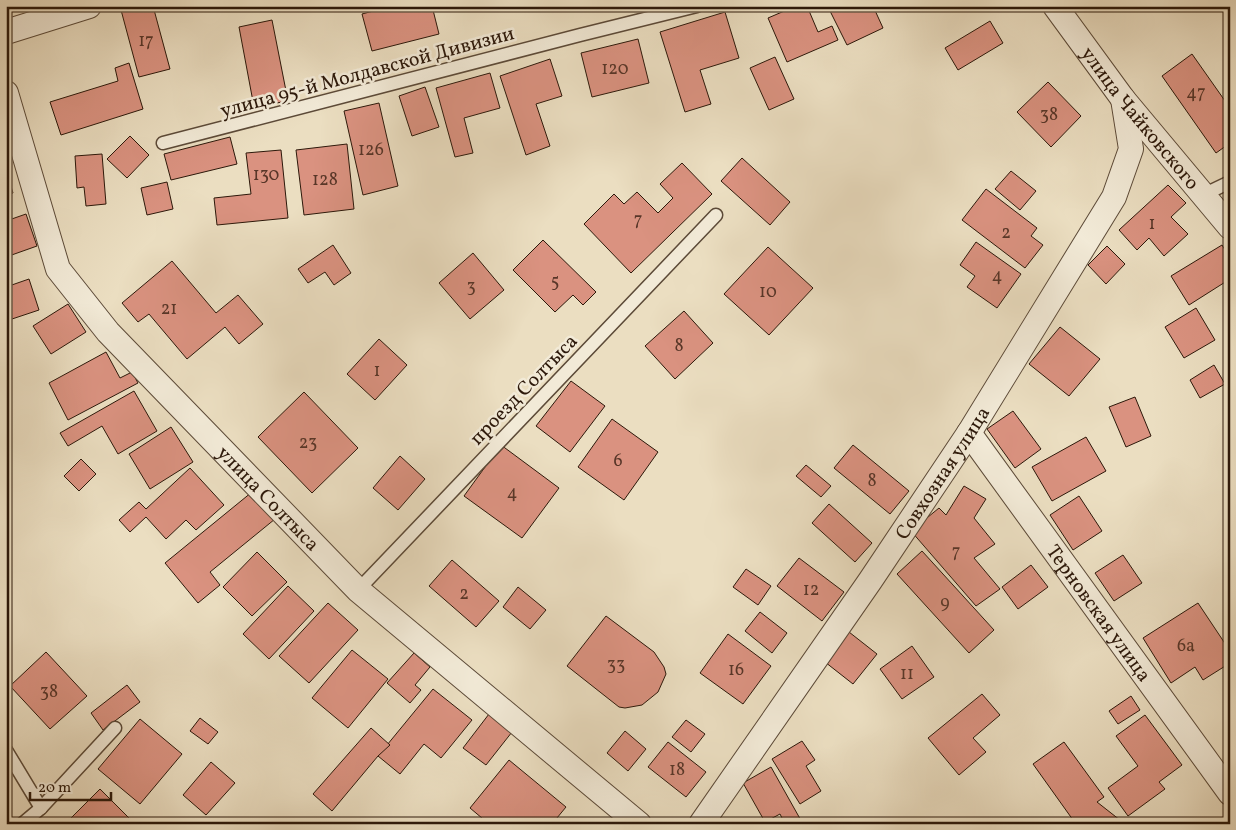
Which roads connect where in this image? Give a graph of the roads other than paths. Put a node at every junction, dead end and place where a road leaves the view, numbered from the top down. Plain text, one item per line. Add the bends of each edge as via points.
1 (90, 6) edge
2 (697, 6) edge
3 (1055, 6) edge
4 (6, 32) edge
5 (6, 93) edge
6 (1123, 98) junction
7 (163, 143) dead end
8 (1230, 182) edge
9 (1203, 195) junction
10 (716, 214) dead end
11 (1230, 227) edge
12 (970, 432) junction
13 (358, 590) junction
14 (115, 728) dead end
15 (6, 750) edge
16 (1230, 793) edge
17 (40, 808) junction
18 (22, 824) edge
19 (639, 824) edge
20 (700, 824) edge

1 - 4 street
2 - 7 lane, улица 95-й Молдавской Дивизии
3 - 6 street, улица Чайковского
5 - 13 street, улица Солтыса via 58,270 108,332
6 - 9 street, улица Чайковского
6 - 12 street, Совхозная улица via 1130,148 1114,197
8 - 9 lane
9 - 11 street, улица Чайковского
10 - 13 lane, проезд Солтыса
12 - 16 street, Терновская улица
12 - 20 street, Совхозная улица
13 - 19 street, улица Солтыса
14 - 17 lane
15 - 17 lane
17 - 18 lane

